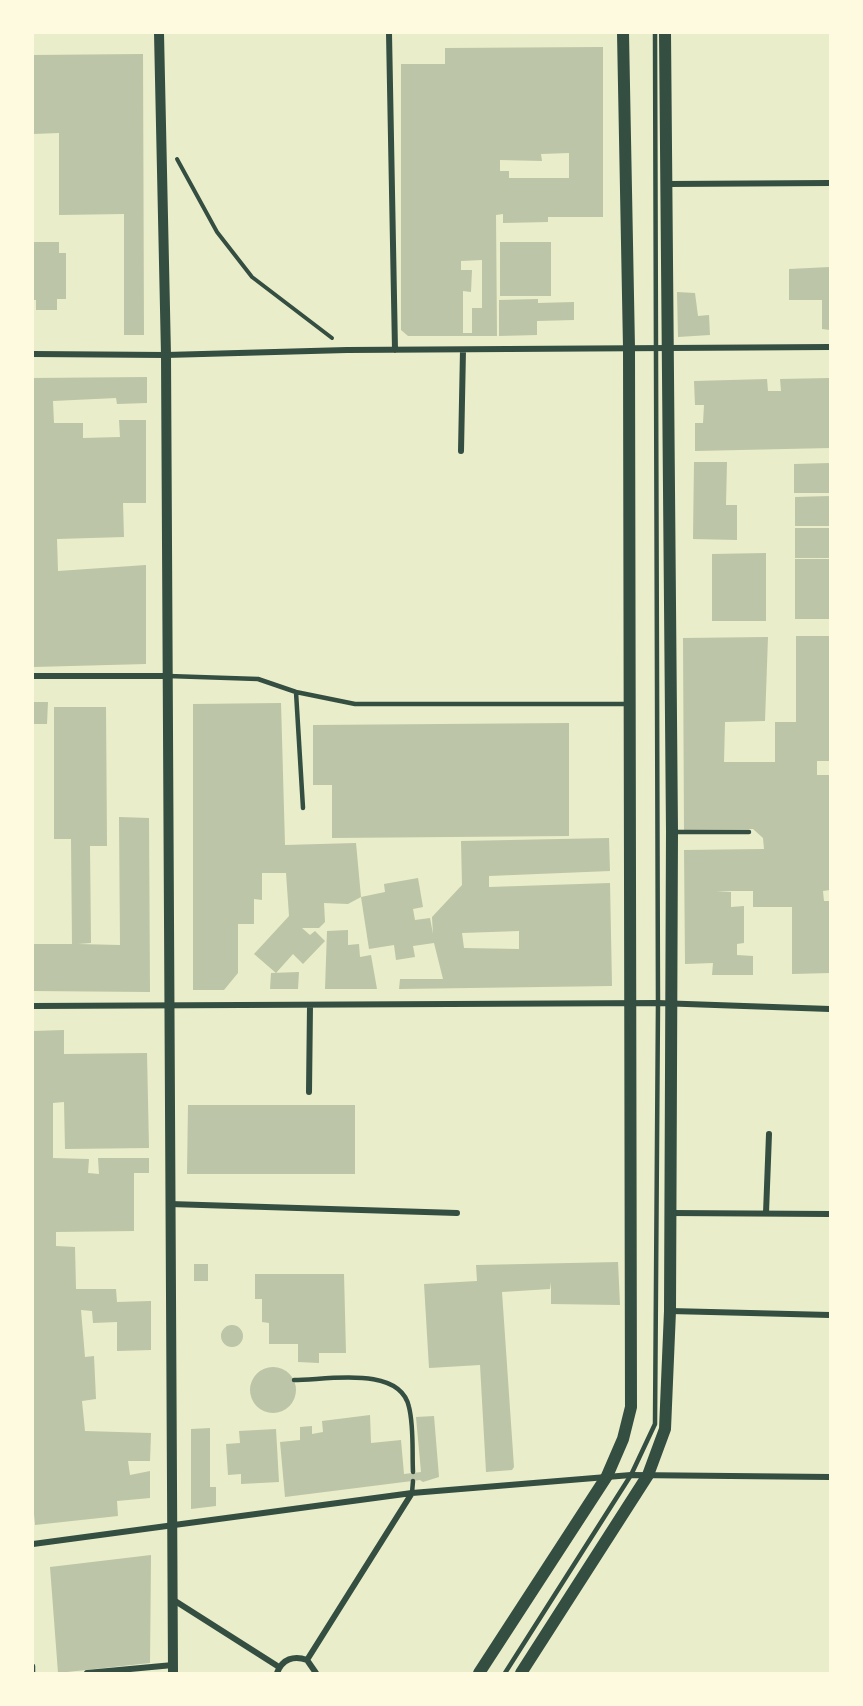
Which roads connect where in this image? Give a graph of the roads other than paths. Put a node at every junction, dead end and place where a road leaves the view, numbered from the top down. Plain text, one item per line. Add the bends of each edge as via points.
1 (159, 33) edge
2 (389, 33) edge
3 (623, 33) edge
4 (655, 33) edge
5 (665, 33) edge
6 (830, 183) edge
7 (668, 184) junction
8 (830, 347) edge
9 (629, 348) junction
10 (655, 348) junction
11 (669, 348) junction
12 (395, 350) junction
13 (463, 350) junction
14 (33, 354) edge
15 (166, 355) junction
16 (461, 451) dead end
17 (33, 676) edge
18 (168, 676) junction
19 (296, 692) junction
20 (629, 704) junction
21 (303, 808) dead end
22 (672, 831) junction
23 (749, 832) dead end
24 (658, 1003) junction
25 (672, 1003) junction
26 (631, 1004) junction
27 (310, 1005) junction
28 (33, 1006) edge
29 (168, 1007) junction
30 (830, 1009) edge
31 (309, 1092) dead end
32 (769, 1134) dead end
33 (170, 1204) junction
34 (457, 1213) dead end
35 (670, 1213) junction
36 (766, 1213) junction
37 (830, 1214) edge
38 (670, 1311) junction
39 (830, 1315) edge
40 (294, 1380) dead end
41 (413, 1472) dead end
42 (631, 1475) junction
43 (648, 1475) junction
44 (607, 1476) junction
45 (830, 1477) edge
46 (413, 1481) dead end
47 (412, 1493) junction
48 (170, 1525) junction
49 (33, 1544) edge
50 (171, 1598) junction
51 (307, 1660) junction
52 (33, 1666) edge
53 (173, 1669) edge
54 (278, 1670) edge
55 (33, 1673) edge
56 (87, 1673) edge
57 (316, 1673) edge
58 (479, 1673) edge
59 (505, 1673) edge
60 (521, 1673) edge

1 - 15 street
2 - 12 street
3 - 9 main road
4 - 10 lane
5 - 7 main road
6 - 7 street
7 - 11 main road
8 - 11 street
9 - 10 street
9 - 13 street
9 - 20 main road
10 - 11 street
10 - 24 lane
11 - 22 main road
12 - 13 street
12 - 15 street
13 - 16 street
14 - 15 street
15 - 18 street
17 - 18 street
18 - 19 lane via 258,679
18 - 29 street
19 - 20 lane via 355,704
19 - 21 lane
20 - 26 main road
22 - 23 lane
22 - 25 main road
24 - 25 street
24 - 26 street
24 - 42 lane via 655,1425
25 - 30 street
25 - 35 main road
26 - 27 street
26 - 44 main road via 631,1407 624,1438
27 - 29 street
27 - 31 street
28 - 29 street
29 - 33 street
32 - 36 street
33 - 34 street
33 - 48 street
35 - 36 street
35 - 38 main road
36 - 37 street
38 - 39 street
38 - 43 main road via 665,1429
40 - 41 lane via 374,1378 400,1389 410,1407
42 - 43 street
42 - 44 street
42 - 59 lane
43 - 45 street
43 - 60 main road
44 - 47 street
44 - 58 main road
46 - 47 lane
47 - 48 street
47 - 51 street
48 - 49 street
48 - 50 street
50 - 53 street
50 - 54 street
51 - 54 street via 295,1657
51 - 57 street
52 - 55 lane
53 - 56 street

